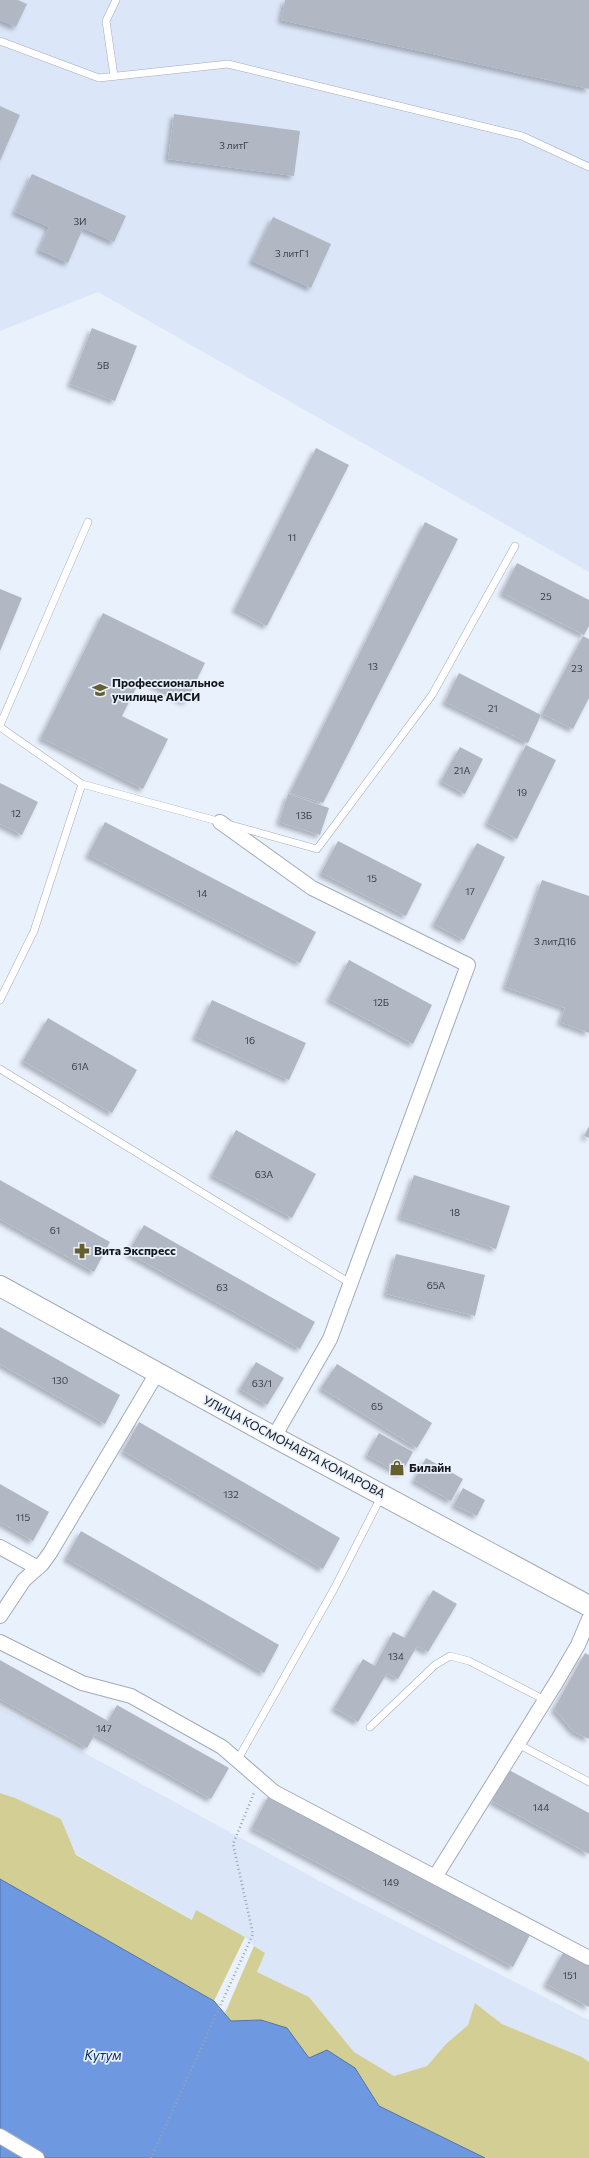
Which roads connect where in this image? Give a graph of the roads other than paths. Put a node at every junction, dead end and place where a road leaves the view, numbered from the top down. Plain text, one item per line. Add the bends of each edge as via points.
1 (116, 0) edge
2 (0, 41) edge
3 (114, 76) junction
4 (589, 168) edge
5 (88, 522) dead end
6 (515, 546) dead end
7 (0, 726) edge
8 (82, 784) junction
9 (220, 822) junction
10 (0, 1000) edge
11 (0, 1069) edge
12 (350, 1283) junction
13 (0, 1286) edge
14 (157, 1373) junction
15 (274, 1437) junction
16 (382, 1495) junction
17 (0, 1547) edge
18 (38, 1568) junction
19 (589, 1606) edge
20 (0, 1616) edge
21 (589, 1619) edge
22 (0, 1642) edge
23 (546, 1700) junction
24 (370, 1727) dead end
25 (518, 1744) junction
26 (238, 1759) junction
27 (589, 1782) edge
28 (436, 1876) junction
29 (589, 1958) edge
30 (0, 2136) edge
31 (37, 2158) edge

1 - 3 lane via 106,21
2 - 3 lane via 99,78
3 - 4 lane via 228,64 522,136
5 - 7 lane
6 - 9 lane via 432,695 317,849
7 - 8 lane
8 - 9 lane
8 - 10 lane via 34,931
9 - 12 street via 312,888 468,965
11 - 12 lane
12 - 15 street via 330,1339
13 - 14 main road, УЛИЦА КОСМОНАВТА КОМАРОВА
14 - 15 main road, УЛИЦА КОСМОНАВТА КОМАРОВА
14 - 18 street via 50,1553
15 - 16 main road, УЛИЦА КОСМОНАВТА КОМАРОВА
16 - 19 main road, УЛИЦА КОСМОНАВТА КОМАРОВА
16 - 26 lane via 334,1589
17 - 18 street
18 - 20 street via 24,1580
21 - 23 street via 578,1645
22 - 26 street via 82,1683 131,1696 222,1747
23 - 24 lane via 469,1661 450,1656 435,1665
23 - 25 street
25 - 27 lane
25 - 28 street
26 - 28 street via 274,1792 294,1804
28 - 29 street
30 - 31 street

